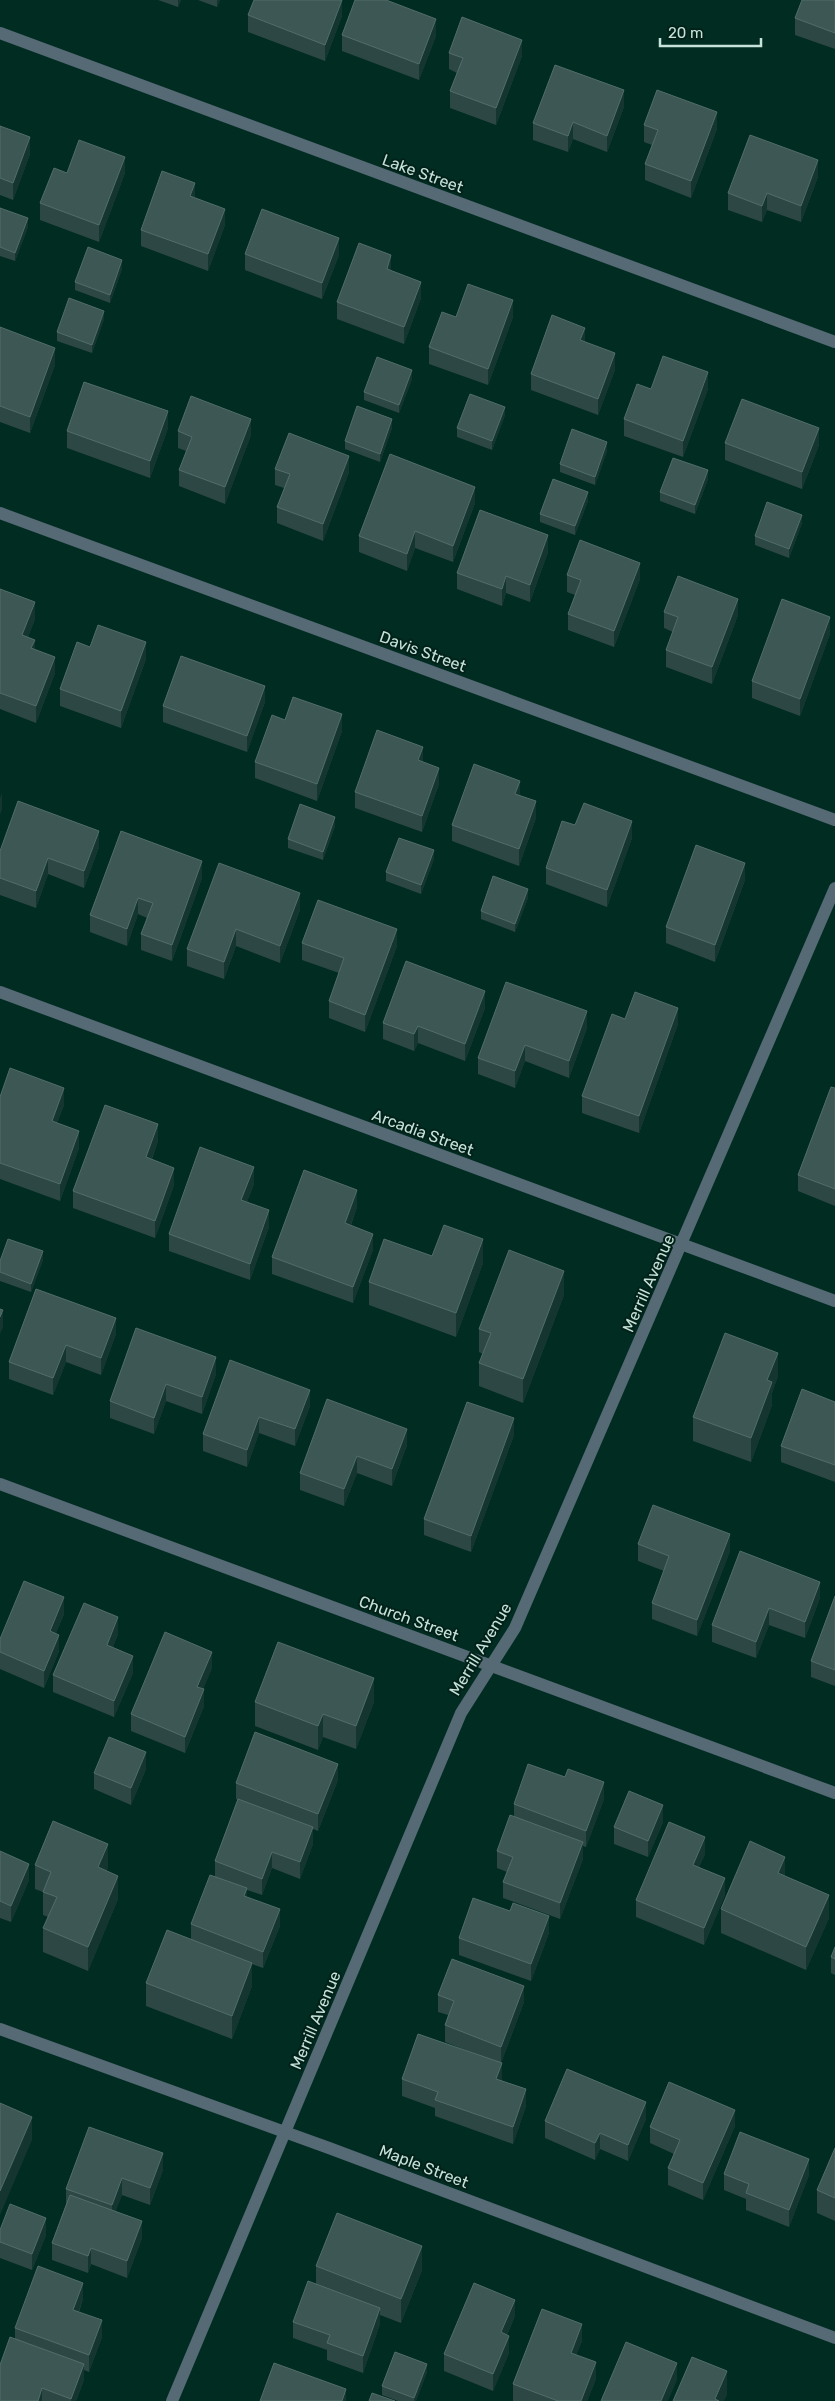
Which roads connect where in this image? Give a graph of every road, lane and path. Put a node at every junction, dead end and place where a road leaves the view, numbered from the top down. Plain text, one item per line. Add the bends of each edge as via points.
1 (0, 33) edge
2 (835, 342) edge
3 (0, 513) edge
4 (835, 820) edge
5 (835, 888) edge
6 (0, 992) edge
7 (682, 1245) junction
8 (835, 1301) edge
9 (0, 1484) edge
10 (490, 1666) junction
11 (835, 1793) edge
12 (0, 2029) edge
13 (286, 2133) junction
14 (835, 2338) edge
15 (172, 2401) edge

1 - 2 street, Lake Street
3 - 4 street, Davis Street
5 - 7 street, Merrill Avenue
6 - 7 street, Arcadia Street
7 - 8 street, Arcadia Street
7 - 10 street, Merrill Avenue via 515,1628
9 - 10 street, Church Street
10 - 11 street, Church Street
10 - 13 street, Merrill Avenue via 461,1712
12 - 13 street, Maple Street
13 - 14 street, Maple Street
13 - 15 street, Merrill Avenue

